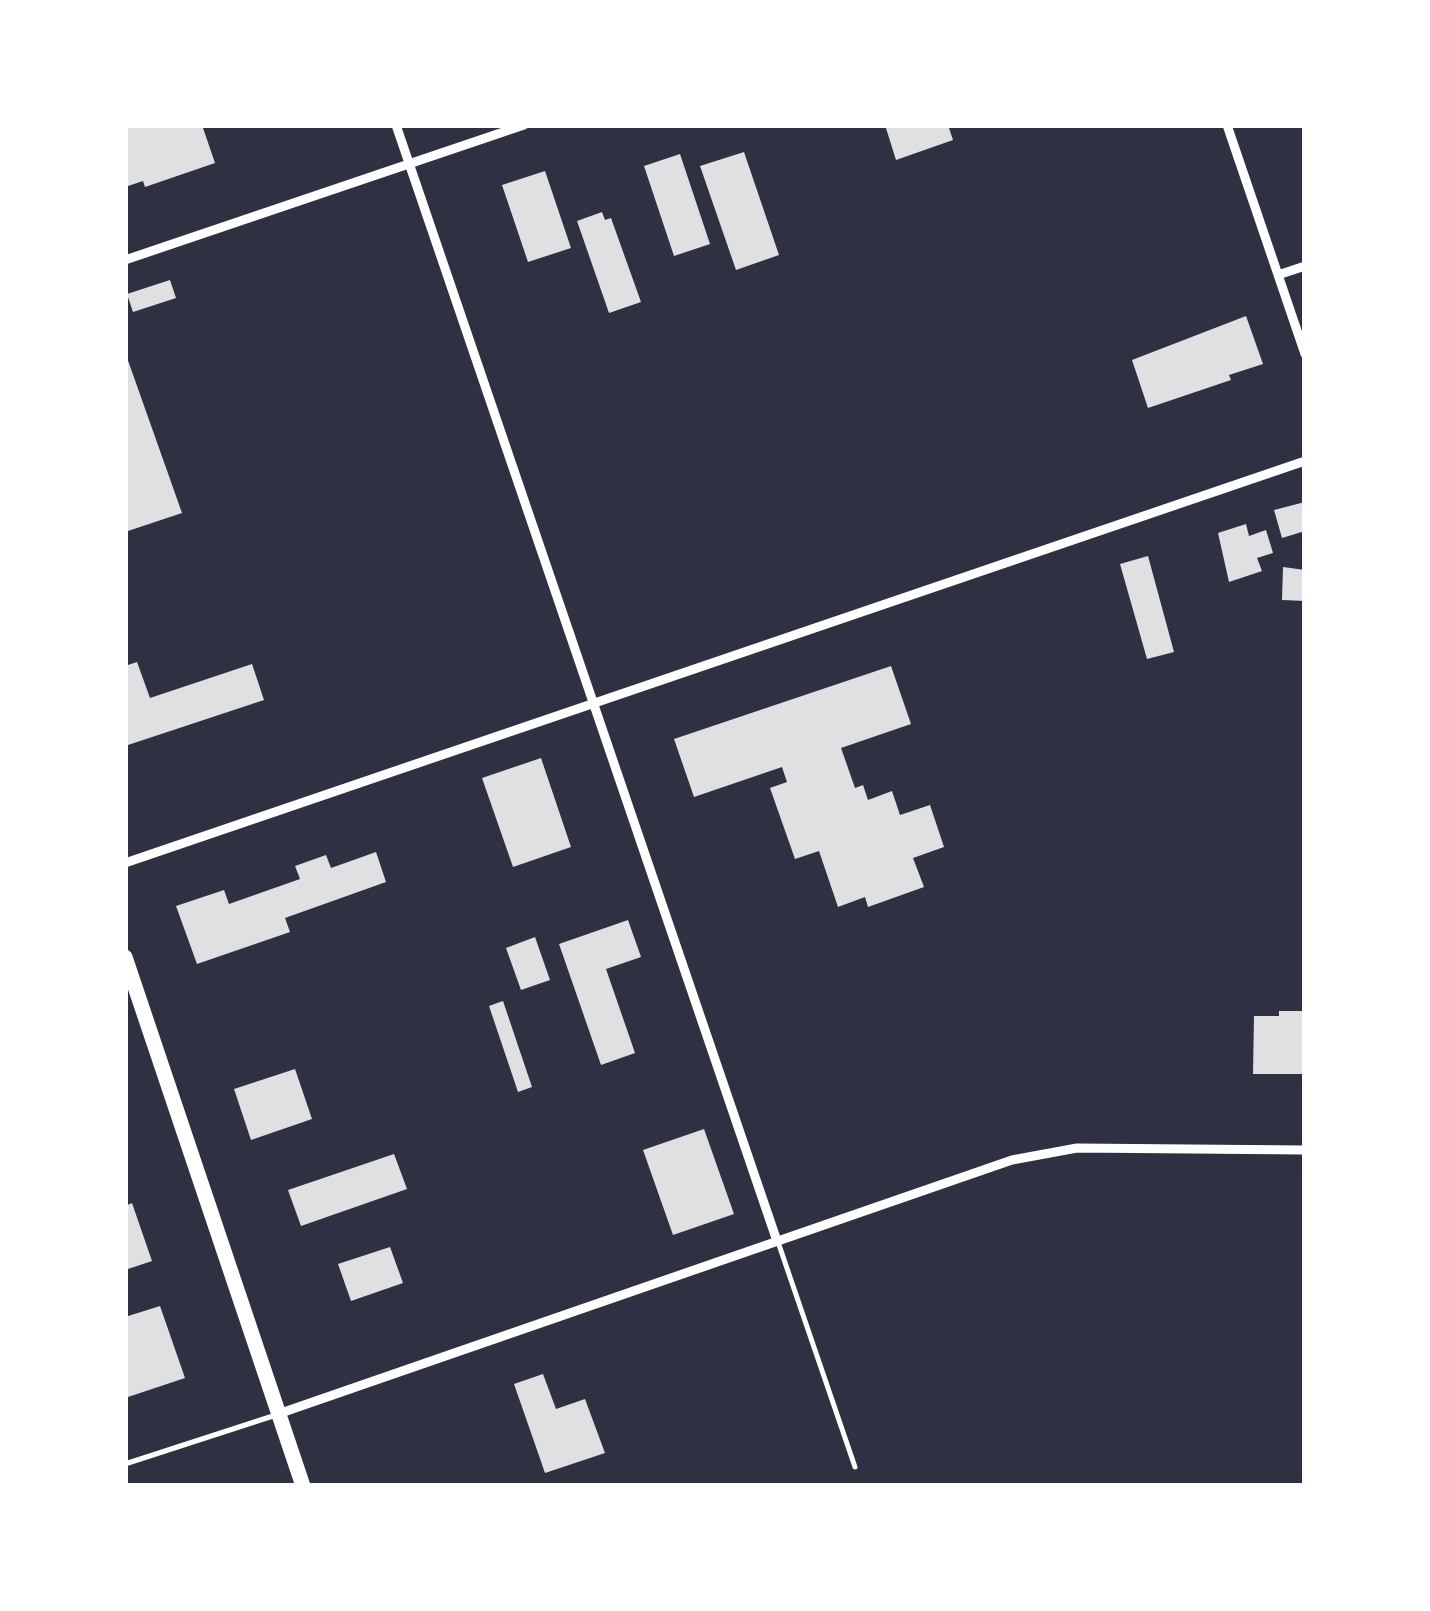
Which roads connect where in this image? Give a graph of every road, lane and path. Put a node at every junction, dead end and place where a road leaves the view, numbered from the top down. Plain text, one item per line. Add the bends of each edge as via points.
1 (396, 125) edge
2 (524, 125) edge
3 (1227, 125) edge
4 (409, 164) junction
5 (125, 260) edge
6 (1305, 266) edge
7 (1278, 275) junction
8 (1305, 354) edge
9 (1305, 461) edge
10 (594, 704) junction
11 (125, 863) edge
12 (125, 957) edge
13 (1305, 1150) edge
14 (777, 1241) junction
15 (278, 1414) junction
16 (125, 1464) edge
17 (855, 1466) dead end
18 (303, 1486) edge

1 - 4 street
2 - 4 street
3 - 7 street
4 - 5 street
4 - 10 street
6 - 7 street
7 - 8 street
9 - 10 street
10 - 11 street
10 - 14 street
12 - 15 main road
13 - 14 street via 1044,1152
14 - 15 street
14 - 17 lane
15 - 16 lane
15 - 18 main road

